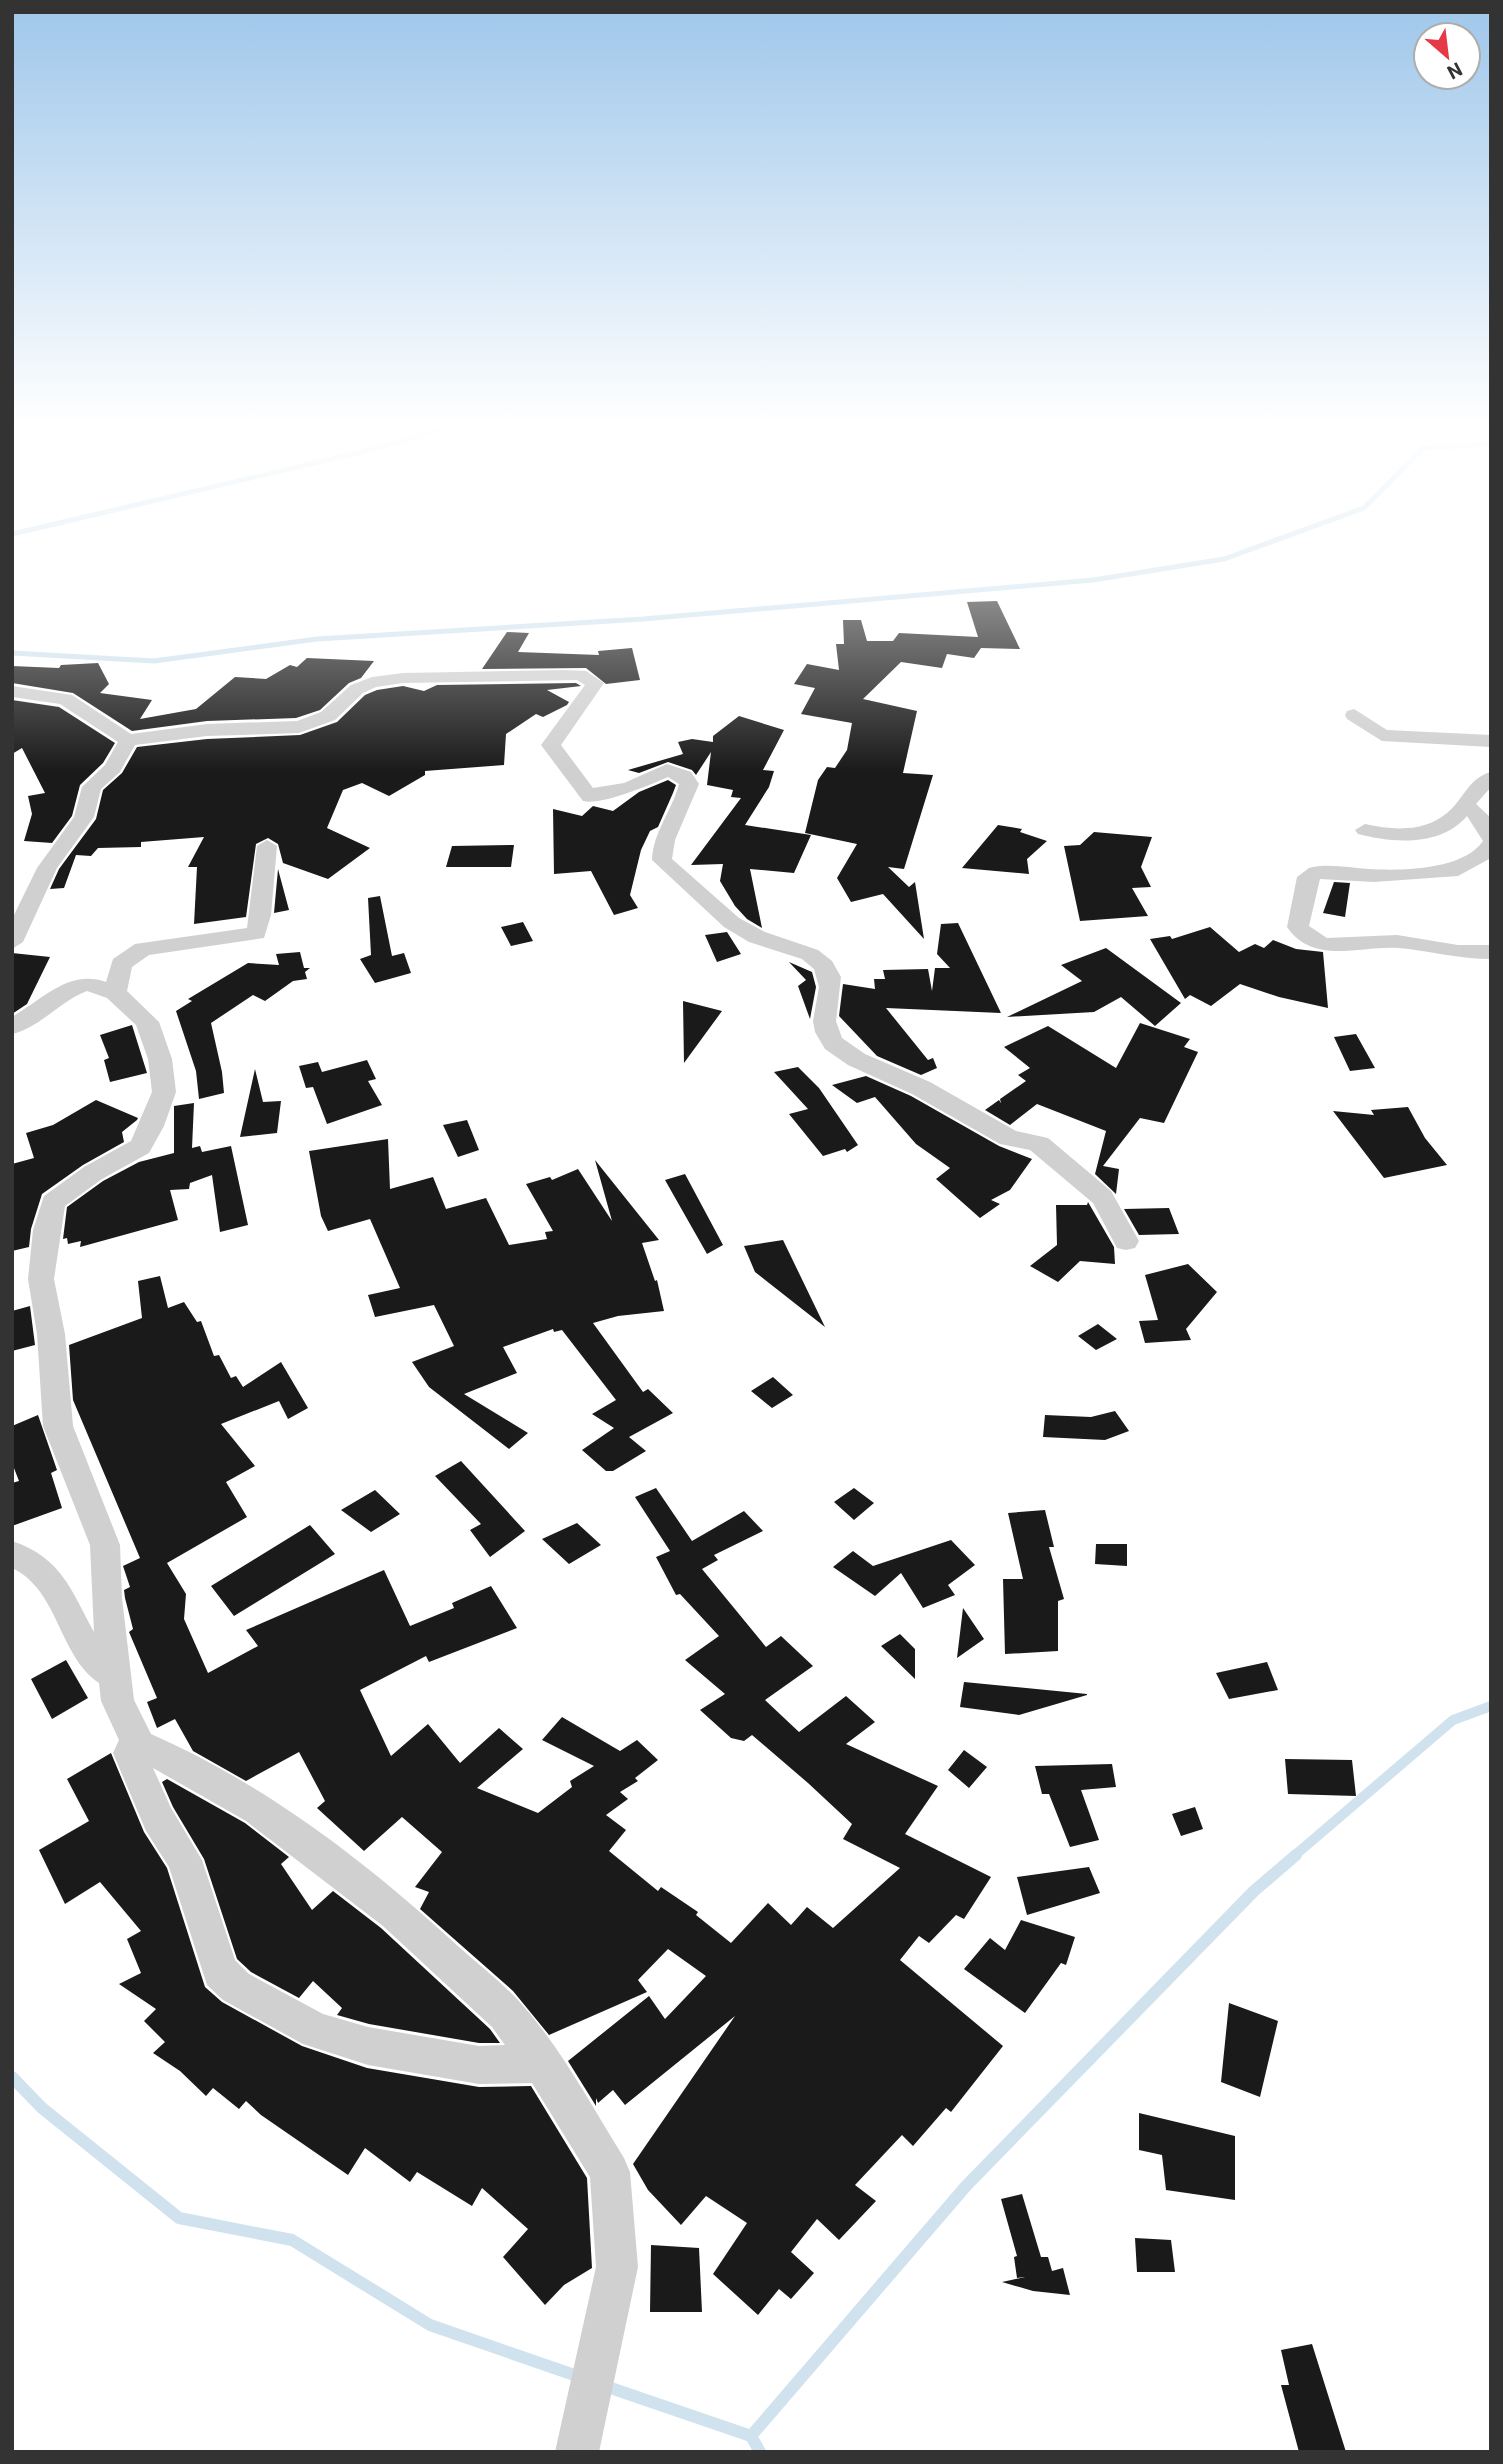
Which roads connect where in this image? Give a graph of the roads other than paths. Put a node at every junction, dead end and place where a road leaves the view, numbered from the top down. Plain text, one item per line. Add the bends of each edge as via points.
1 (12, 691) edge
2 (1354, 715) dead end
3 (128, 740) junction
4 (1491, 741) edge
5 (1491, 778) edge
6 (1465, 806) junction
7 (1364, 830) dead end
8 (1491, 838) edge
9 (1491, 844) edge
10 (267, 846) dead end
11 (12, 942) edge
12 (1491, 952) edge
13 (115, 993) junction
14 (12, 1027) edge
15 (1126, 1241) dead end
16 (18, 1561) edge
17 (114, 1675) junction
18 (136, 1740) junction
19 (541, 2064) junction
20 (576, 2451) edge

1 - 3 street via 65,699
2 - 4 street via 1382,735
3 - 11 street via 113,768 92,788 84,817 47,867
3 - 15 street via 207,730 299,727 328,716 364,686 403,678 591,678 596,683 551,745 590,797 628,788 667,771 684,776 690,784 687,797 666,833 662,860 699,895 757,938 786,944 824,965 830,994 823,1017 834,1042 848,1055 924,1090 1012,1140 1037,1142 1107,1203
5 - 6 street
6 - 7 street via 1439,827 1424,832 1394,836
6 - 8 street via 1479,815
9 - 12 street via 1458,870 1374,876 1316,872 1308,877 1298,927 1314,941 1332,944 1389,941 1455,952
10 - 13 street via 261,923 256,933 143,949 121,964
13 - 14 street via 87,983 75,986
13 - 17 street via 147,1022 160,1059 164,1092 140,1147 54,1202 41,1279 51,1334 58,1426 105,1545
16 - 17 street via 58,1590 94,1660
17 - 18 street via 118,1701
18 - 19 street via 258,1809 396,1913 505,2014
18 - 19 street via 130,1753 158,1819 184,1860 220,1972 236,1987 316,2031 368,2046 479,2066
19 - 20 street via 610,2172 617,2267

